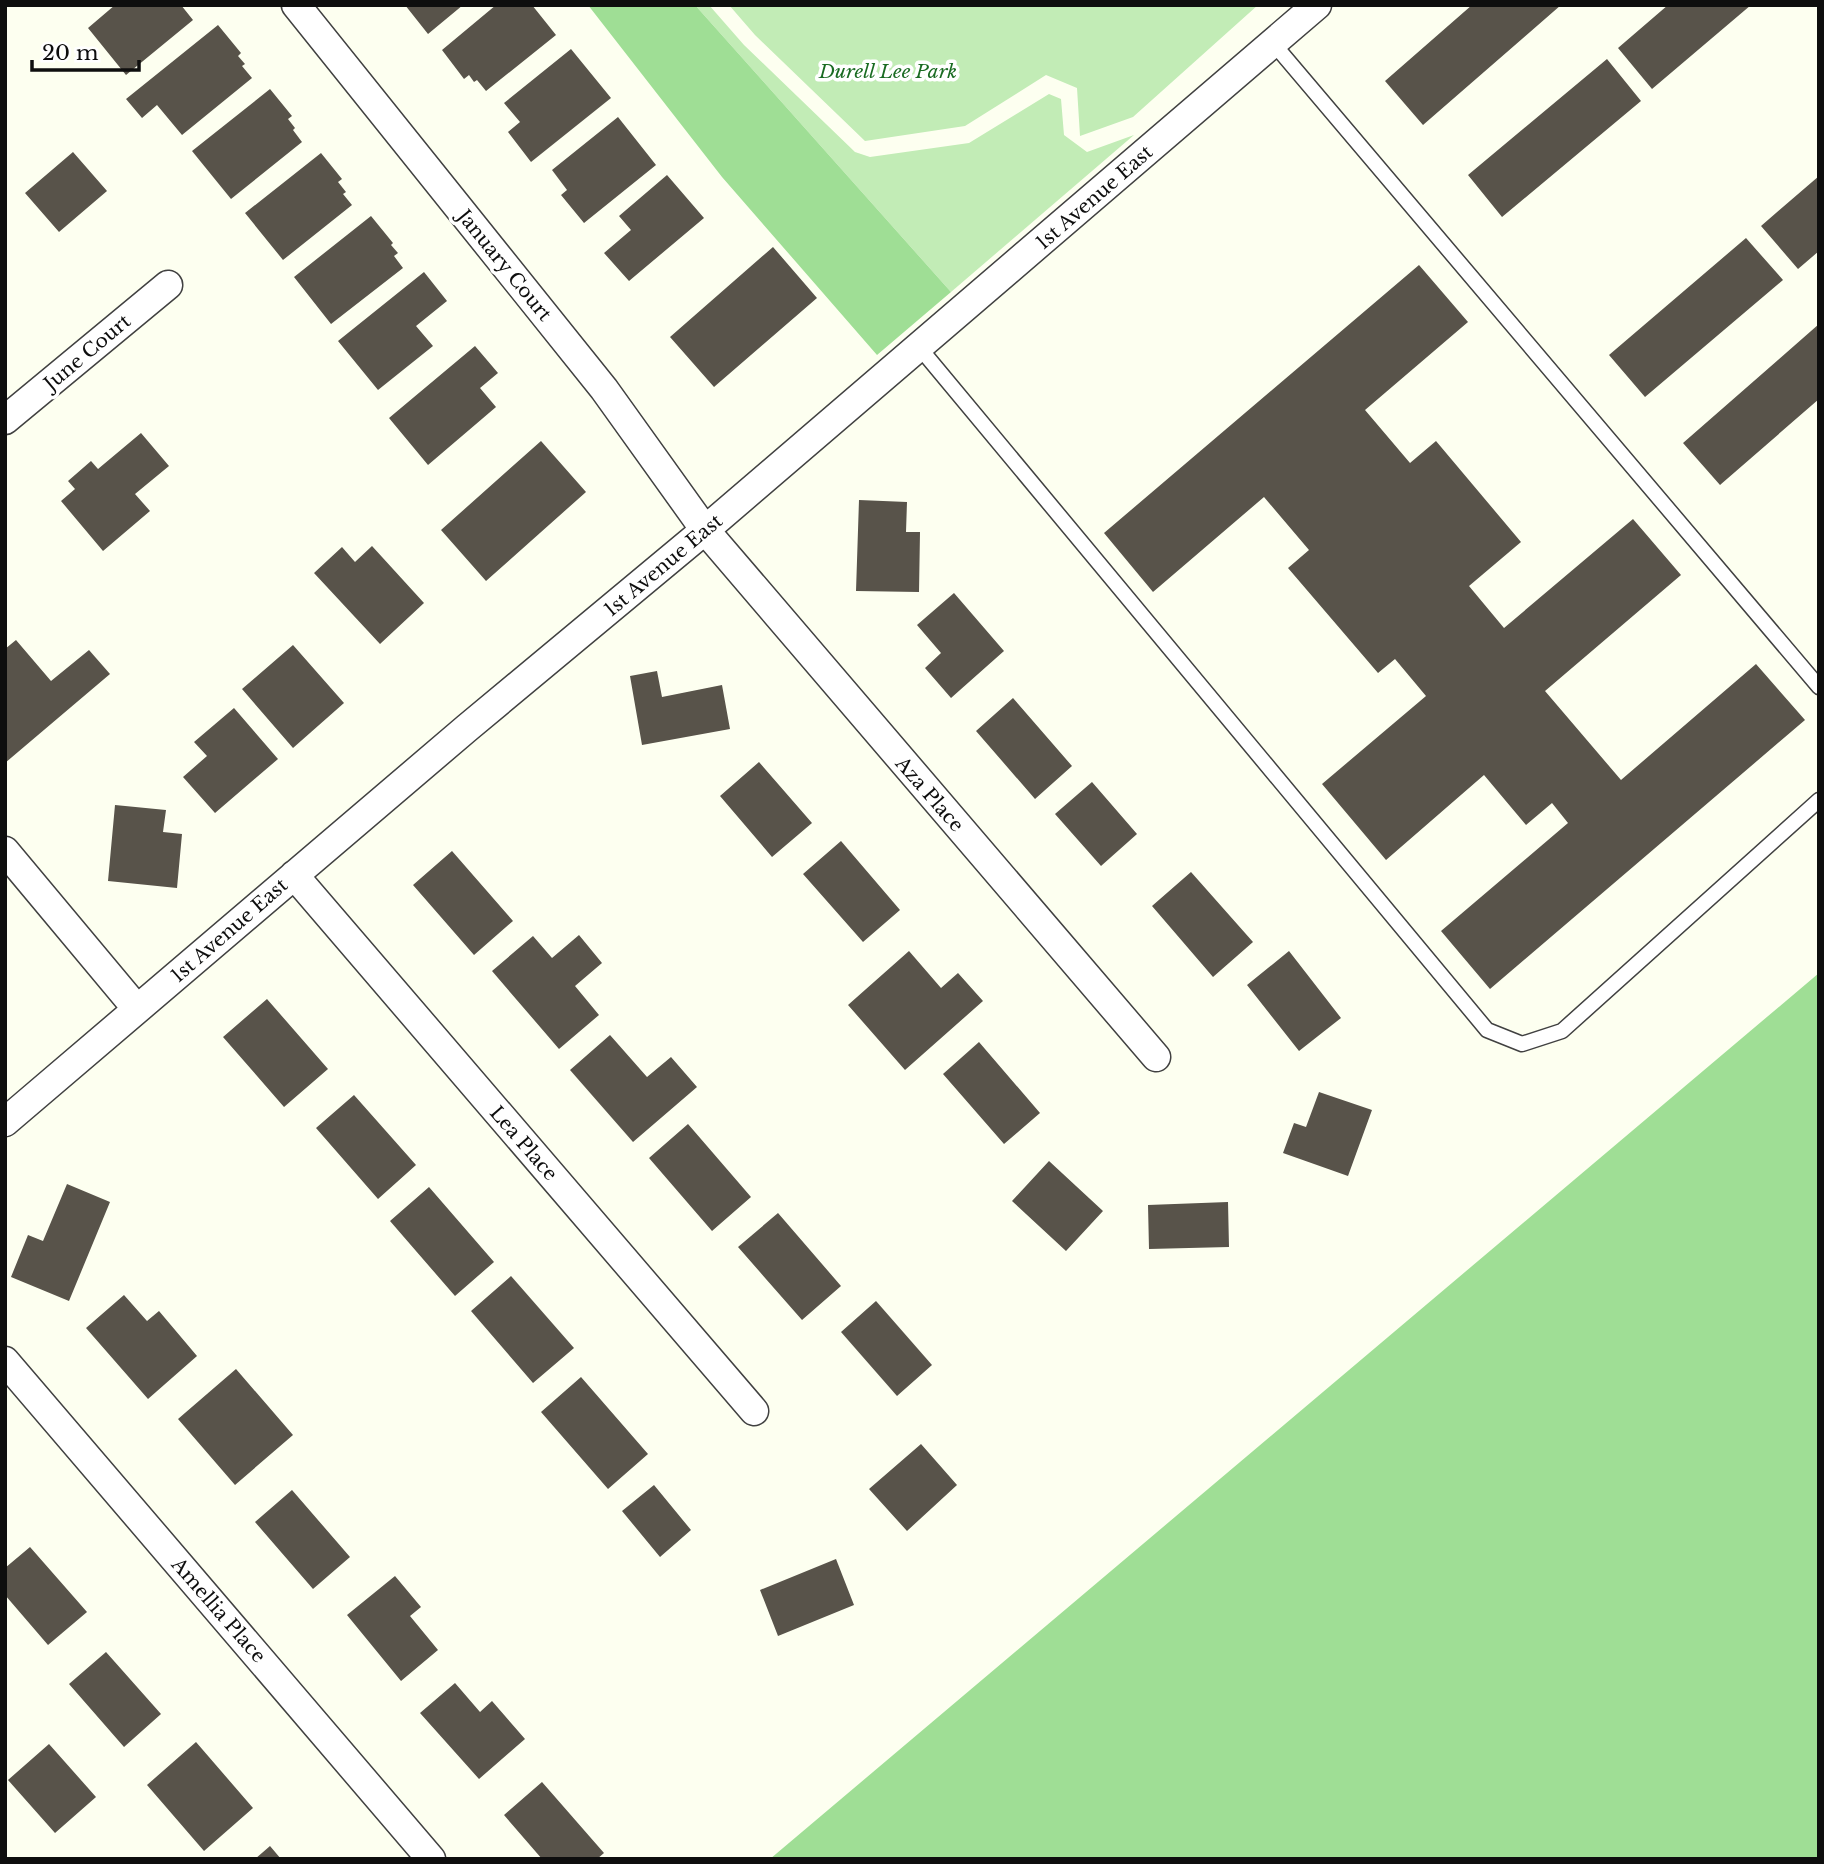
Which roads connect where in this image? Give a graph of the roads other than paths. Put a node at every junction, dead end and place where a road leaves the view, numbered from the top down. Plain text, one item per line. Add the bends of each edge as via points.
1 (296, 5) edge
2 (1317, 5) edge
3 (1273, 43) junction
4 (168, 285) dead end
5 (919, 347) junction
6 (5, 420) edge
7 (705, 530) junction
8 (1819, 687) edge
9 (1819, 800) edge
10 (5, 851) edge
11 (294, 875) junction
12 (137, 1009) junction
13 (1156, 1057) dead end
14 (5, 1122) edge
15 (5, 1361) edge
16 (754, 1411) dead end
17 (431, 1859) edge

1 - 7 street, January Court via 604,389
2 - 3 street, 1st Avenue East
3 - 5 street, 1st Avenue East
3 - 8 lane
4 - 6 street, June Court
5 - 7 street, 1st Avenue East
5 - 9 lane via 1487,1030 1522,1044 1562,1031
7 - 11 street, 1st Avenue East
7 - 13 street, Aza Place
10 - 12 street
11 - 12 street, 1st Avenue East
11 - 16 street, Lea Place
12 - 14 street, 1st Avenue East
15 - 17 street, Amellia Place

